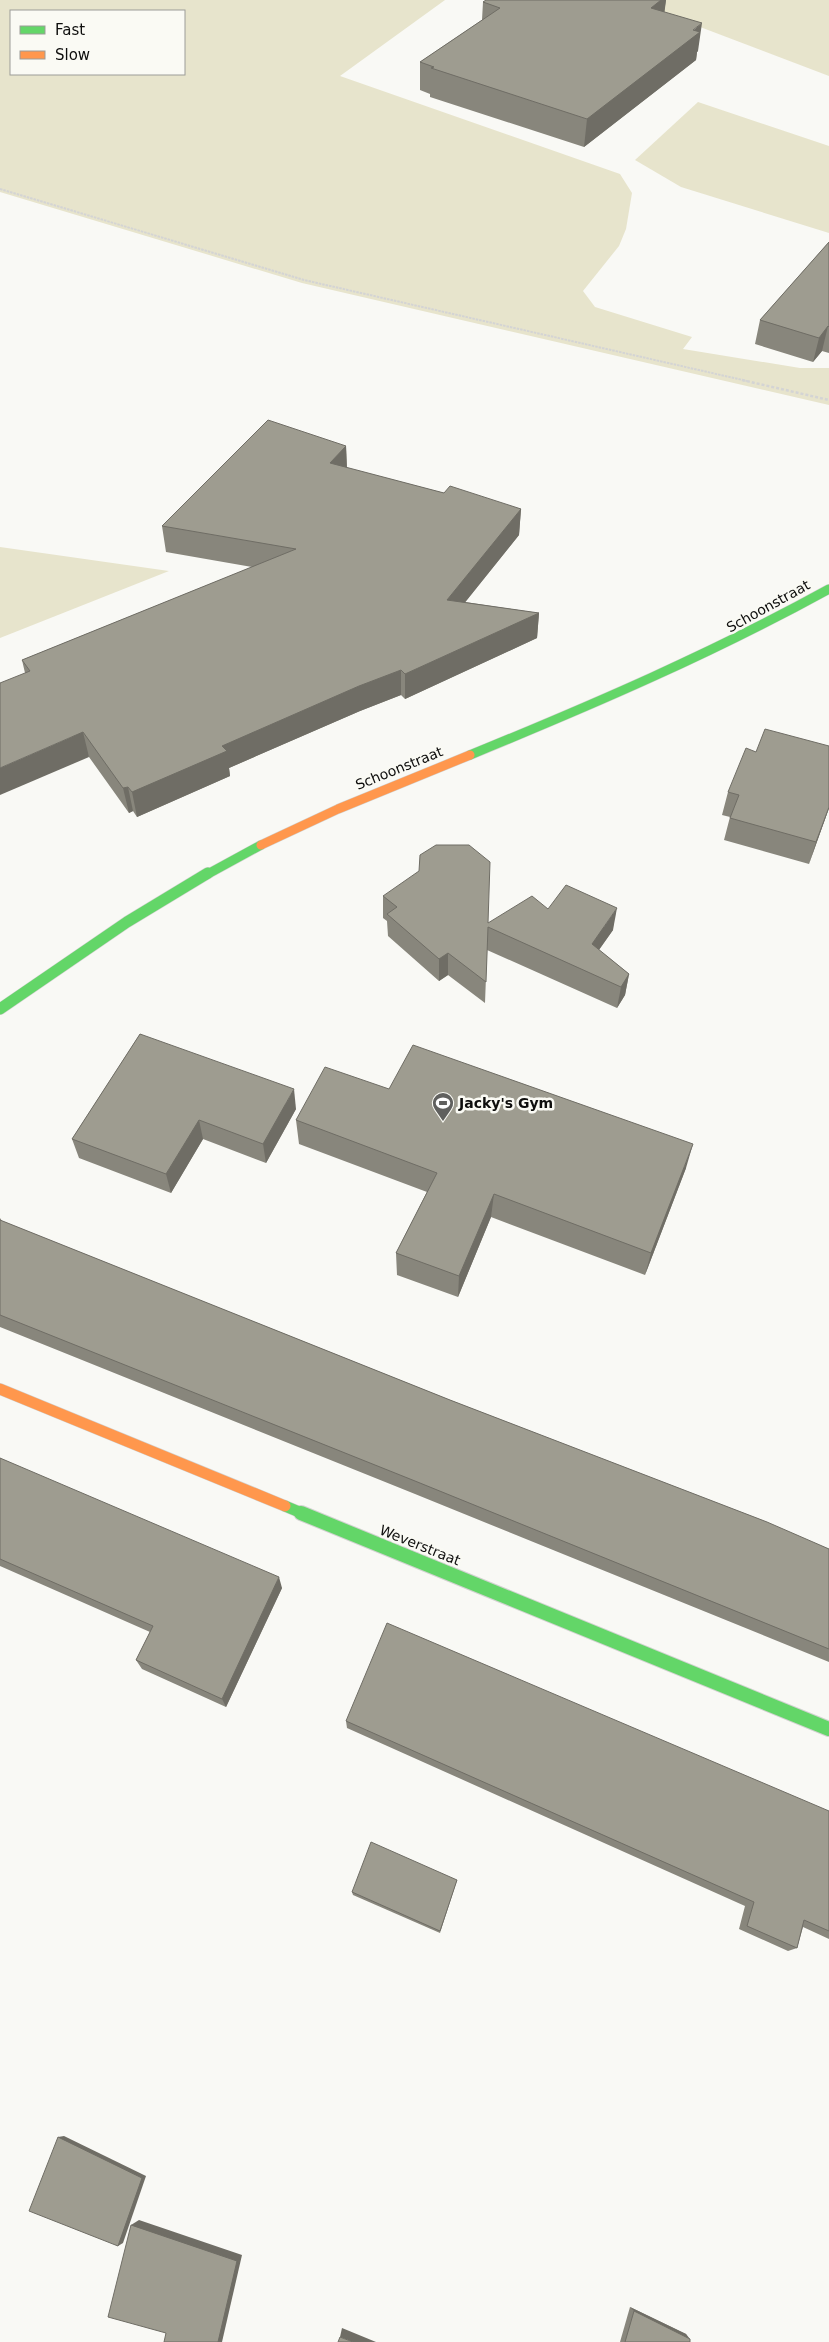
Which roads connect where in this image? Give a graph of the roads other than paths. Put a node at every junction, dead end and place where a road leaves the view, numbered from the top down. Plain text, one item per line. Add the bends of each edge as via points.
1 (829, 589) edge
2 (0, 1009) edge
3 (0, 1389) edge
4 (829, 1729) edge

1 - 2 street, Schoonstraat via 722,648 645,684 337,809 263,844 186,884 108,932
3 - 4 street, Weverstraat

